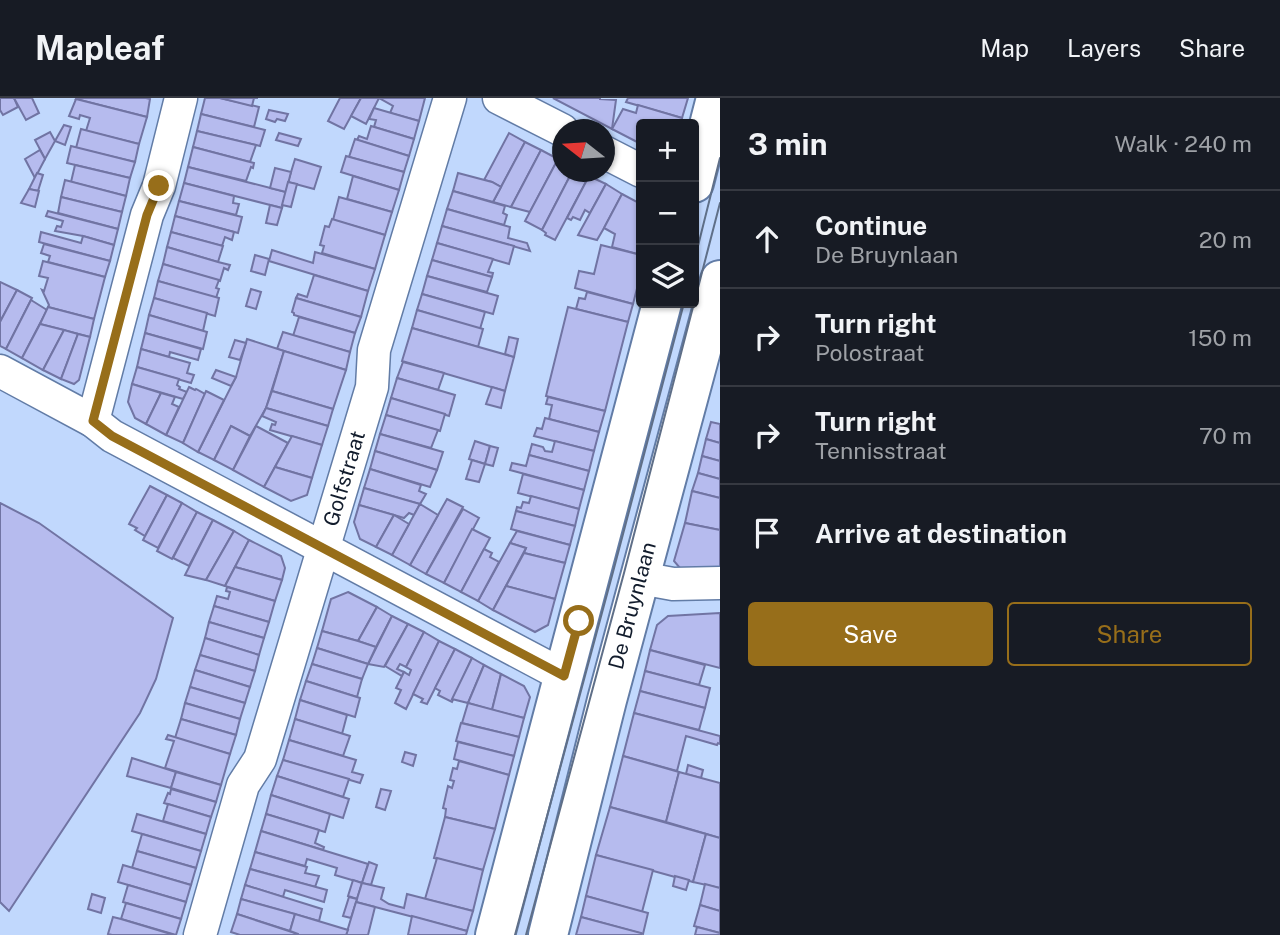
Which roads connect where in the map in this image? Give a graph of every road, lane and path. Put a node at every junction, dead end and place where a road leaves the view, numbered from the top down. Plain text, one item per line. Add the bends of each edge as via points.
1 (181, 98) edge
2 (450, 98) edge
3 (499, 98) edge
4 (716, 98) edge
5 (552, 125) edge
6 (615, 158) edge
7 (636, 168) edge
8 (694, 182) edge
9 (720, 280) edge
10 (661, 308) edge
11 (0, 371) edge
12 (93, 421) junction
13 (323, 549) junction
14 (640, 579) junction
15 (720, 583) edge
16 (564, 676) junction
17 (200, 935) edge
18 (495, 935) edge
19 (548, 935) edge

1 - 12 street
2 - 13 street, Golfstraat via 374,350 372,387
3 - 5 street
4 - 8 main road
6 - 7 street
9 - 14 main road, De Bruynlaan
10 - 16 main road
11 - 12 street
12 - 13 street via 112,436
13 - 16 street
13 - 17 street, Golfstraat via 260,759 243,785
14 - 15 street
14 - 19 main road, De Bruynlaan
16 - 18 main road

